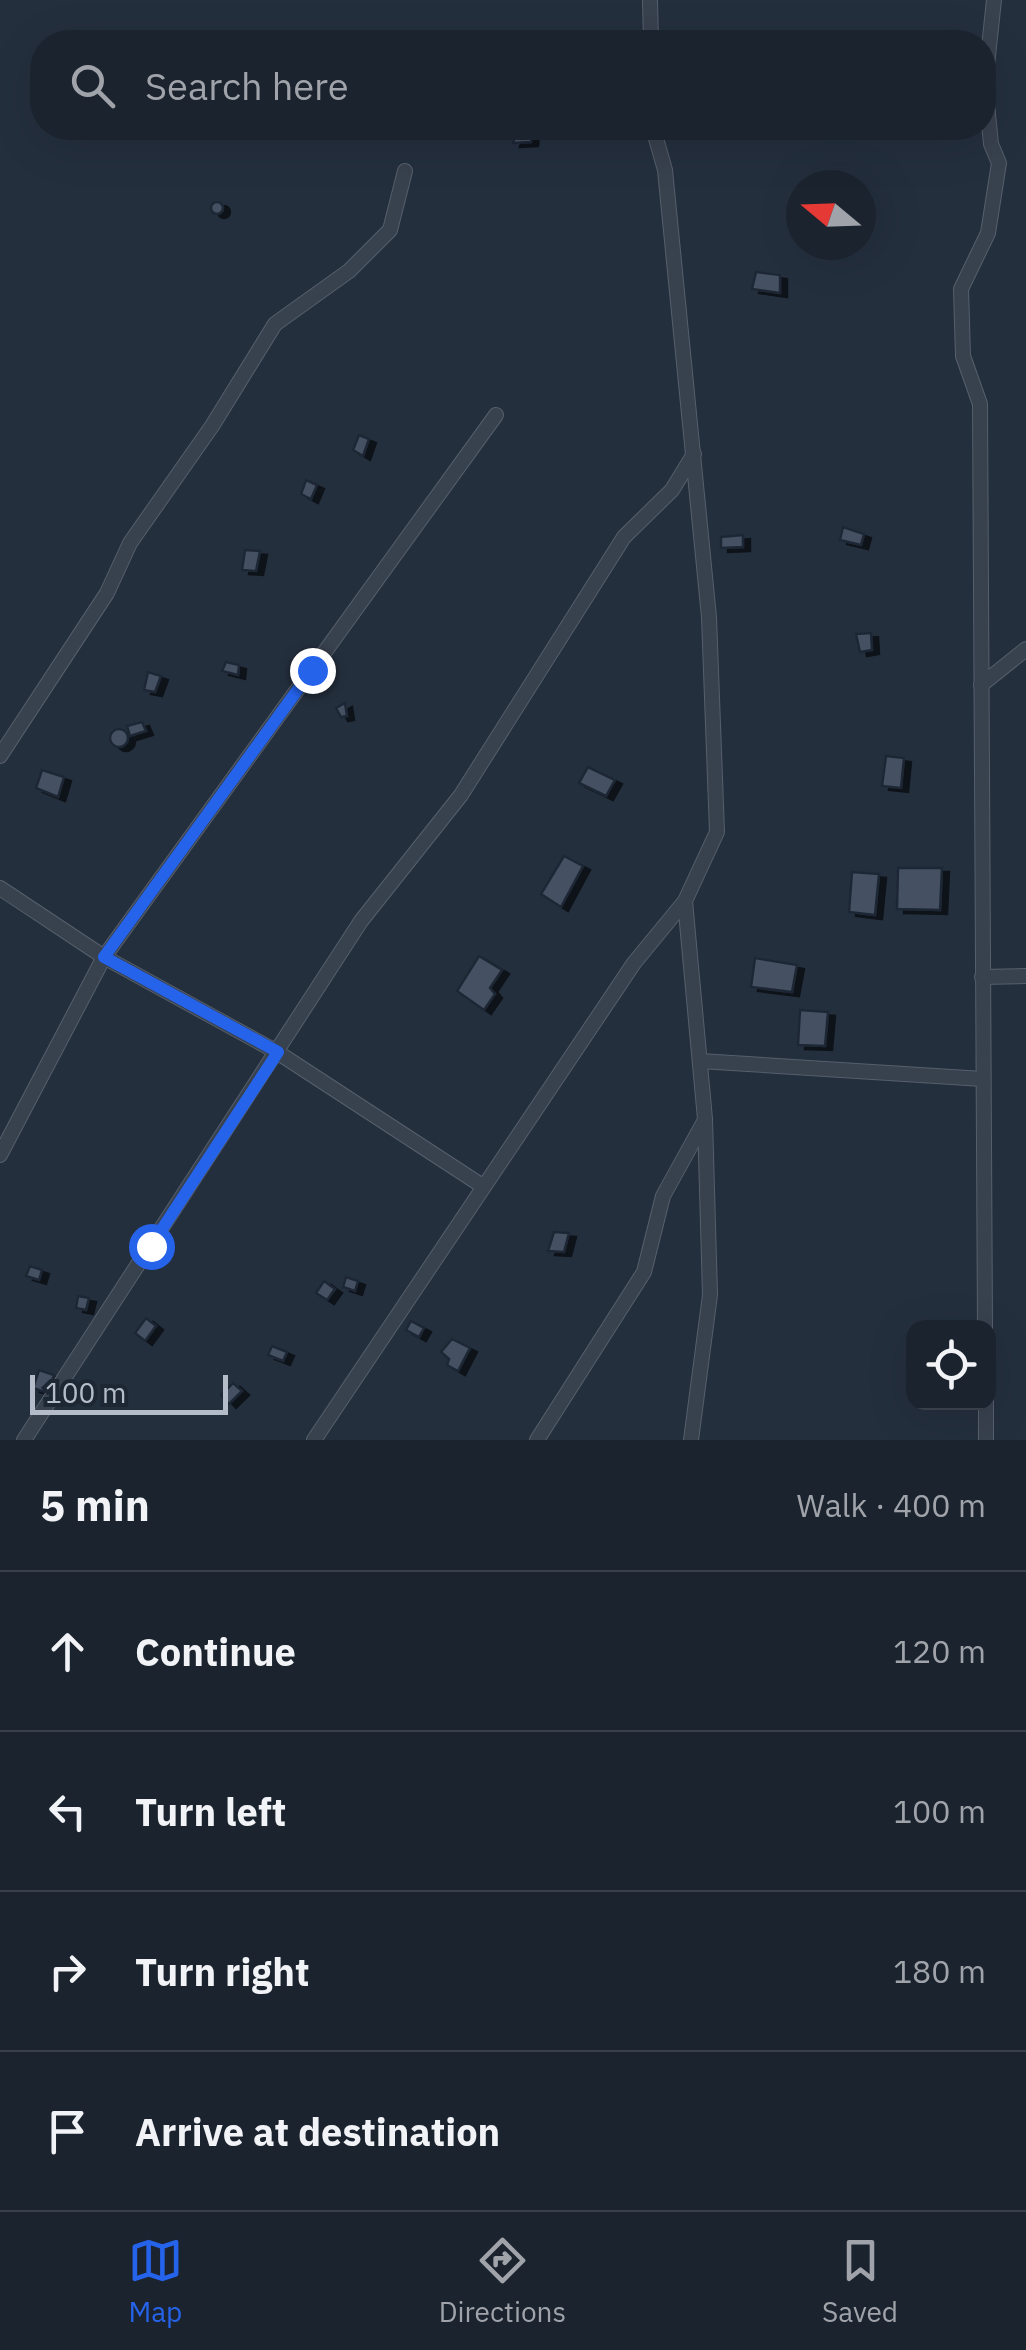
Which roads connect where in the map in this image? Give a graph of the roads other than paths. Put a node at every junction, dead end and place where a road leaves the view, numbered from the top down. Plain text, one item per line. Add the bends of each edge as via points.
1 (650, 0) edge
2 (994, 0) edge
3 (651, 30) edge
4 (991, 30) edge
5 (656, 140) edge
6 (991, 140) edge
7 (405, 172) dead end
8 (496, 415) dead end
9 (694, 454) junction
10 (1026, 649) edge
11 (980, 685) junction
12 (0, 756) edge
13 (0, 888) edge
14 (685, 902) junction
15 (104, 957) junction
16 (982, 976) junction
17 (1026, 976) edge
18 (278, 1052) junction
19 (700, 1060) junction
20 (983, 1079) junction
21 (705, 1118) junction
22 (0, 1154) edge
23 (481, 1185) junction
24 (985, 1320) edge
25 (986, 1410) edge
26 (24, 1440) edge
27 (314, 1440) edge
28 (537, 1440) edge
29 (691, 1440) edge
30 (986, 1440) edge

1 - 3 street
2 - 4 street
5 - 9 street via 665,170
6 - 11 street via 999,163 988,233 961,289 963,356 980,404
7 - 12 street via 390,230 349,271 275,324
8 - 15 street
9 - 14 street via 709,617 716,832
9 - 18 street via 672,490 624,537 460,794 362,921
10 - 11 street
11 - 16 street
13 - 15 street
14 - 19 street
14 - 23 street via 634,963
15 - 18 street
15 - 22 street
16 - 17 street
16 - 20 street
18 - 23 street
18 - 26 street
19 - 20 street
19 - 21 street
20 - 24 street
21 - 28 street via 663,1196 644,1272
21 - 29 street via 710,1295
23 - 27 street
25 - 30 street

